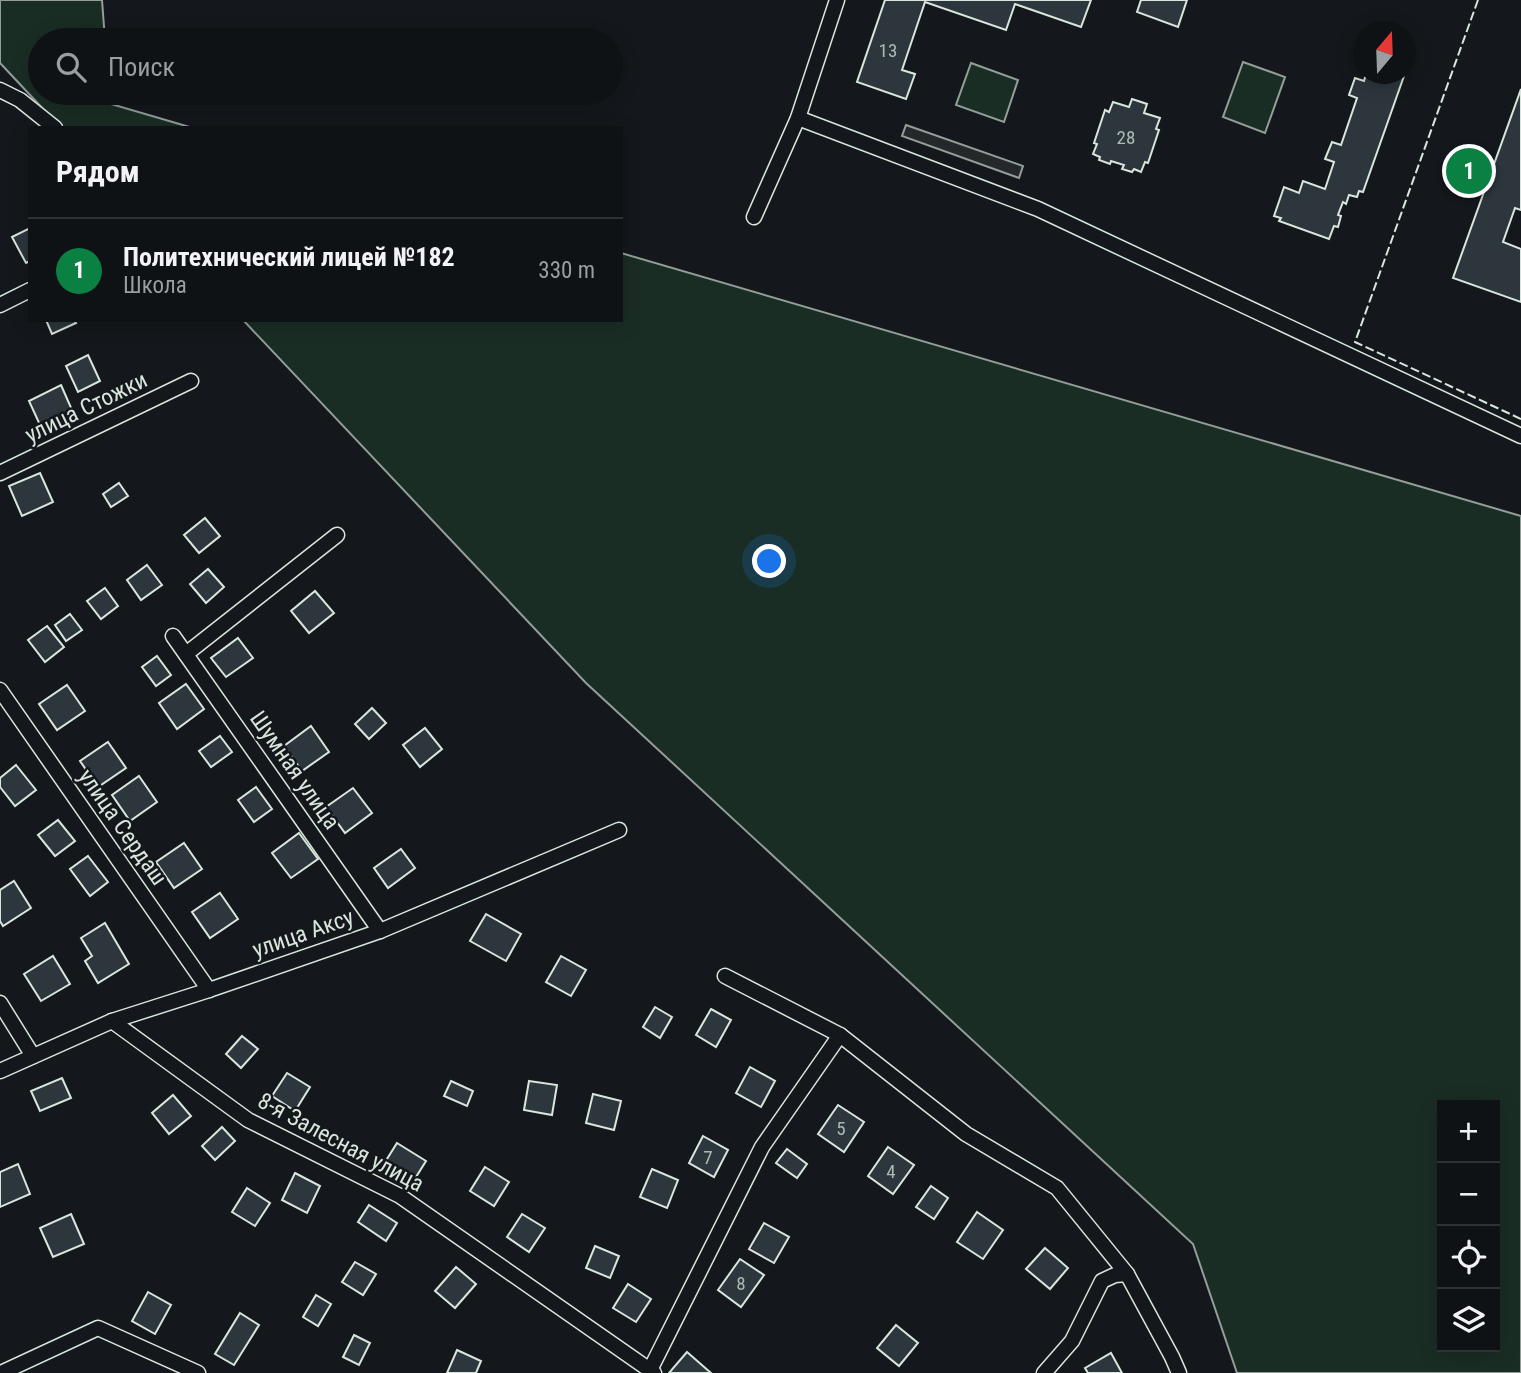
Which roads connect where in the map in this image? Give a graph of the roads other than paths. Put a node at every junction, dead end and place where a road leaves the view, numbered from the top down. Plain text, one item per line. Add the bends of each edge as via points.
1 (837, 0) edge
2 (0, 90) edge
3 (798, 118) junction
4 (52, 126) edge
5 (754, 217) dead end
6 (28, 291) edge
7 (0, 305) edge
8 (191, 381) dead end
9 (1521, 436) edge
10 (0, 473) edge
11 (337, 535) dead end
12 (173, 636) dead end
13 (186, 654) junction
14 (0, 690) edge
15 (619, 831) dead end
16 (380, 931) junction
17 (725, 976) dead end
18 (209, 990) junction
19 (0, 1003) edge
20 (112, 1021) junction
21 (840, 1035) junction
22 (33, 1056) junction
23 (0, 1071) edge
24 (1127, 1274) junction
25 (652, 1371) edge
26 (2, 1373) edge
27 (198, 1373) edge
28 (1044, 1373) edge
29 (1179, 1373) edge

1 - 3 street
2 - 4 street
3 - 5 street
3 - 9 street via 1038,209
6 - 7 street
8 - 10 street, улица Стожки
11 - 13 street
12 - 13 street, Шумная улица
13 - 16 street, Шумная улица
14 - 18 street, улица Сердаш
15 - 16 street, улица Аксу
16 - 18 street, улица Аксу
17 - 21 street
18 - 20 street, улица Аксу
19 - 22 street
20 - 22 street, улица Аксу
20 - 25 street, 8-я Залесная улица via 248,1120 400,1196
21 - 24 street via 966,1134 1058,1188
21 - 25 street via 762,1147
22 - 23 street, улица Аксу
24 - 28 street via 1102,1281 1072,1341
24 - 29 street
26 - 27 street via 98,1328

